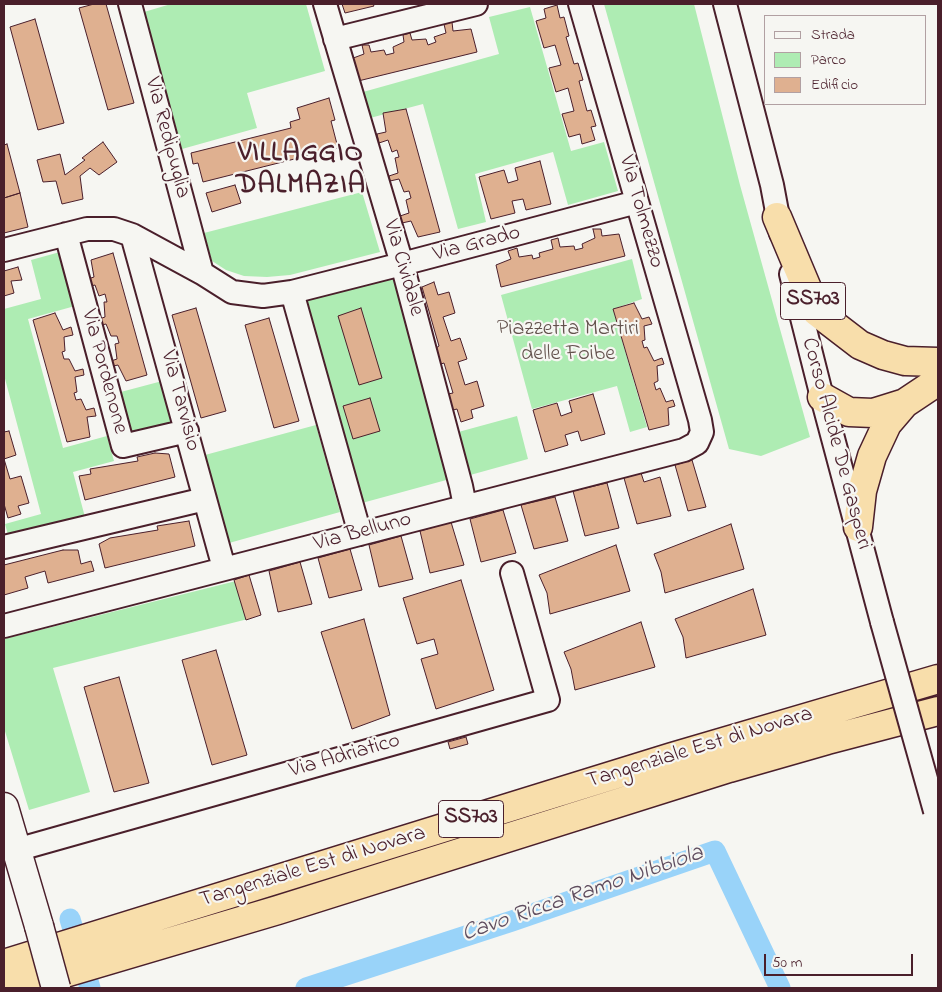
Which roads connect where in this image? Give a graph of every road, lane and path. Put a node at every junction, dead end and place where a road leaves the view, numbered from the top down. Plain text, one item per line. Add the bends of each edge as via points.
1 (130, 4) edge
2 (325, 4) edge
3 (476, 4) edge
4 (580, 4) edge
5 (725, 4) edge
6 (335, 39) junction
7 (637, 202) junction
8 (778, 217) junction
9 (66, 234) junction
10 (132, 235) junction
11 (4, 250) edge
12 (402, 264) junction
13 (202, 273) junction
14 (292, 292) junction
15 (938, 362) edge
16 (938, 381) edge
17 (822, 397) junction
18 (905, 404) junction
19 (700, 420) joint
20 (187, 431) junction
21 (205, 499) junction
22 (465, 506) junction
23 (858, 527) junction
24 (360, 534) junction
25 (4, 545) edge
26 (224, 568) junction
27 (512, 573) dead end
28 (4, 626) edge
29 (932, 679) edge
30 (935, 712) edge
31 (4, 807) edge
32 (936, 817) edge
33 (16, 850) junction
34 (4, 964) edge
35 (14, 988) edge
36 (56, 988) edge

1 - 13 street, Via Redipuglia
2 - 6 street, Via Cividale
3 - 6 street
4 - 7 street, Via Tolmezzo
5 - 8 street, Corso Alcide De Gasperi
6 - 12 street, Via Cividale
7 - 12 street, Via Grado
7 - 19 street, Via Tolmezzo
8 - 15 highway, SS703 via 817,312 860,345 883,355 905,361
8 - 17 street, Corso Alcide De Gasperi
9 - 10 street, Via Grado via 86,229 114,229
9 - 11 street, Via Grado
9 - 20 street, Via Pordenone via 123,446
10 - 13 street, Via Grado
10 - 20 street, Via Tarvisio
12 - 14 street, Via Grado
12 - 22 street, Via Cividale
13 - 14 street, Via Grado via 232,292 263,296
14 - 24 street
16 - 18 highway
17 - 18 highway via 849,412 873,413
17 - 23 street, Corso Alcide De Gasperi
18 - 23 highway via 887,424 872,456 862,491
19 - 22 street, Via Belluno via 702,432 697,443 684,450
20 - 21 street, Via Tarvisio
21 - 25 street
21 - 26 street, Via Tarvisio
22 - 24 street, Via Belluno
23 - 32 street, Corso Alcide De Gasperi, bridge
24 - 26 street, Via Belluno
26 - 28 street, Via Belluno
27 - 33 street, Via Adriatico via 548,700
29 - 34 highway, Tangenziale Est di Novara / SS703
30 - 35 highway, Tangenziale Est di Novara / SS703 via 729,768 278,910
31 - 33 street
33 - 36 street, bridge

